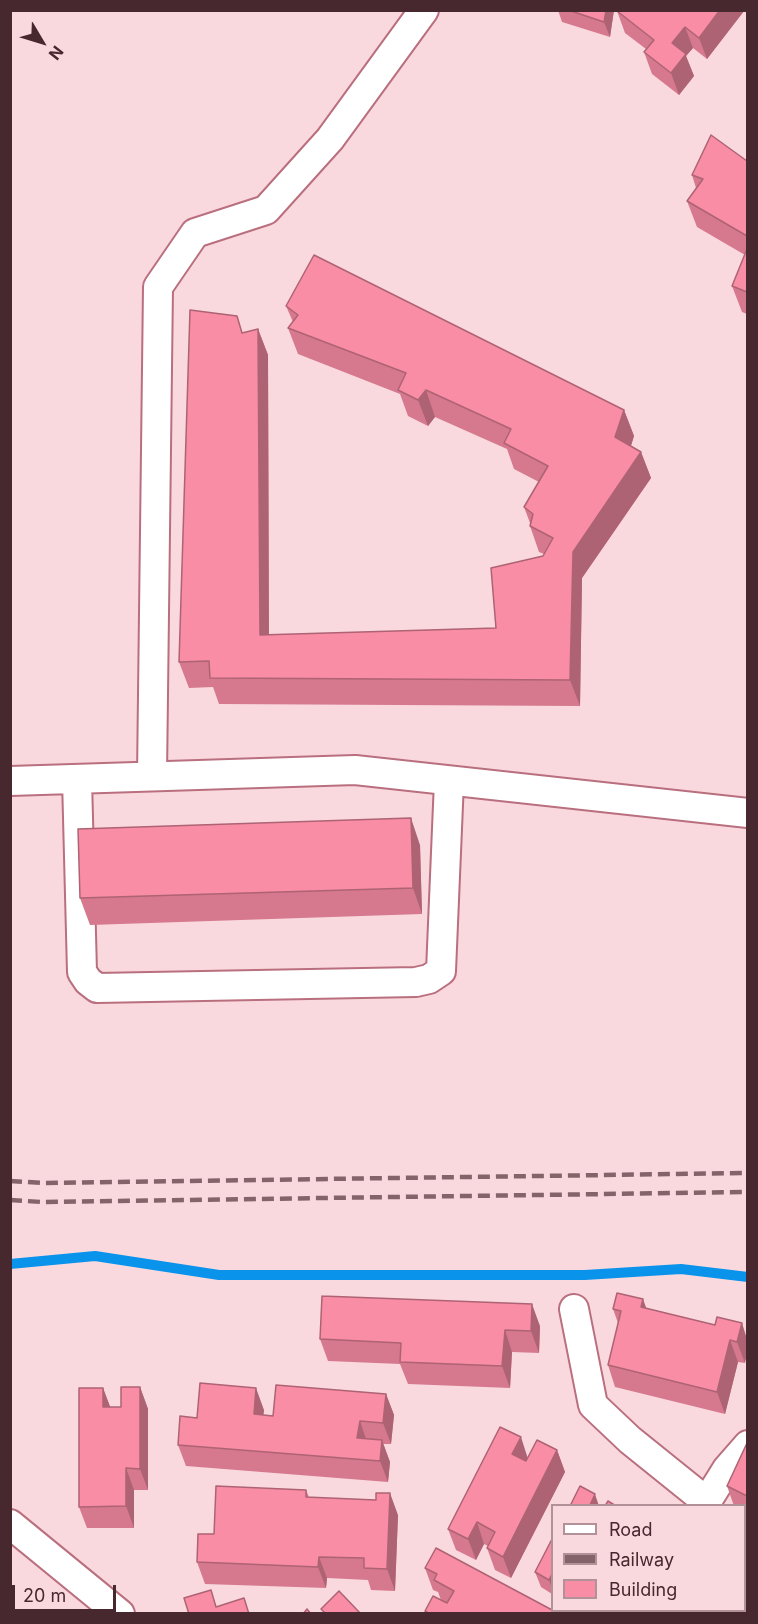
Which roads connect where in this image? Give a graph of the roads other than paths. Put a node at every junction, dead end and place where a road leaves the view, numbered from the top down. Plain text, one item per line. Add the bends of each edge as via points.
1 (424, 10) edge
2 (152, 776) junction
3 (77, 779) junction
4 (449, 780) junction
5 (10, 781) edge
6 (747, 813) edge
7 (574, 1309) dead end
8 (747, 1445) edge
9 (706, 1504) edge
10 (10, 1524) edge
11 (120, 1614) edge

1 - 2 street via 330,139 266,210 195,233 158,287
2 - 3 street
2 - 4 street via 355,770
3 - 4 street via 82,972 97,988 429,979 441,971
3 - 5 street
4 - 6 street
7 - 9 street via 593,1406
8 - 9 street
10 - 11 street

